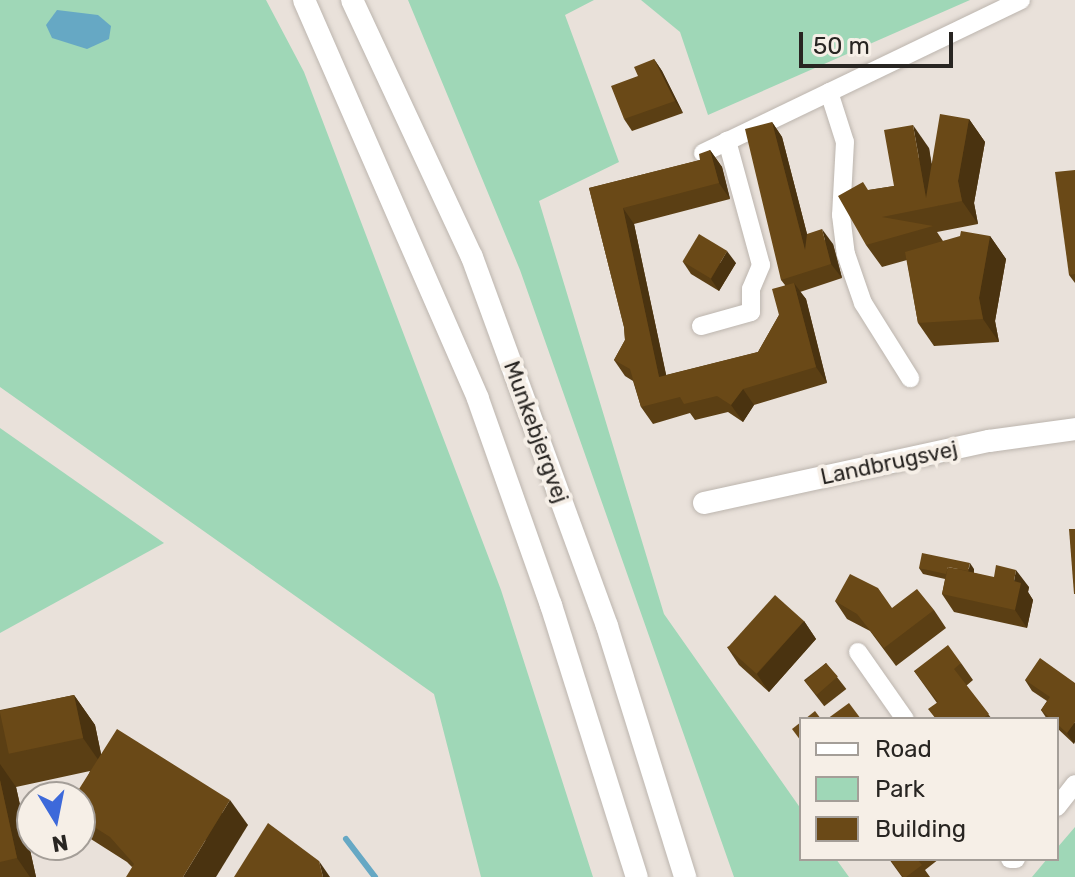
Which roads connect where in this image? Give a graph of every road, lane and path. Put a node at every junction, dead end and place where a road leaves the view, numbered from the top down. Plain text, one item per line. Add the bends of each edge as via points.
1 (304, 0) edge
2 (352, 0) edge
3 (1021, 0) edge
4 (829, 92) junction
5 (727, 141) junction
6 (703, 153) edge
7 (701, 326) dead end
8 (910, 378) dead end
9 (1075, 429) edge
10 (704, 503) dead end
11 (858, 652) dead end
12 (904, 717) edge
13 (1075, 784) edge
14 (1059, 804) edge
15 (637, 877) edge
16 (685, 877) edge

1 - 15 street, Munkebjergvej via 478,399 551,605
2 - 16 street, Munkebjergvej via 472,257 607,626
3 - 4 street
4 - 5 street
4 - 8 street via 845,142 841,215 846,254 863,303
5 - 6 street
5 - 7 street via 761,265 751,289 751,312
9 - 10 street, Landbrugsvej via 989,441
11 - 12 street
13 - 14 street

